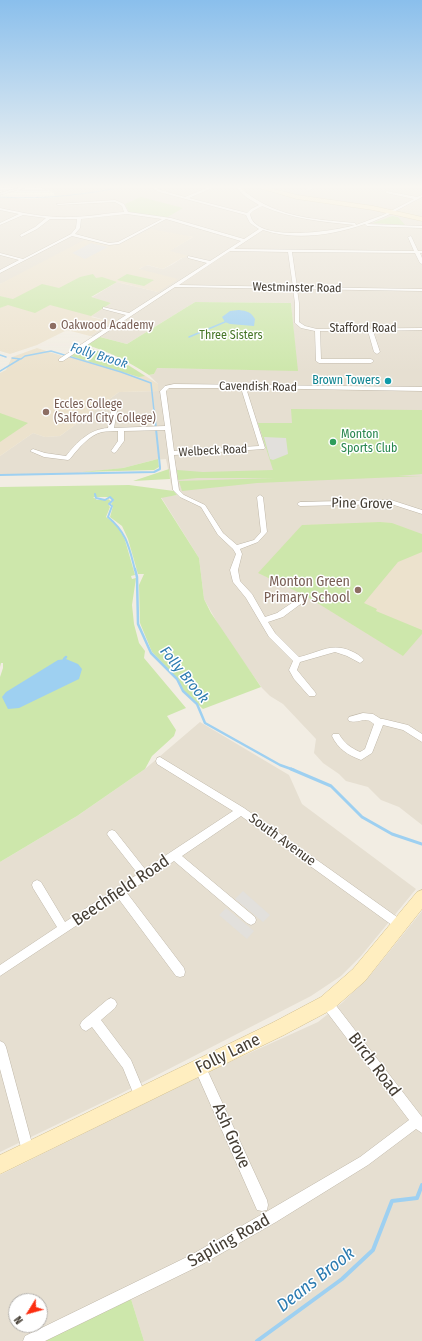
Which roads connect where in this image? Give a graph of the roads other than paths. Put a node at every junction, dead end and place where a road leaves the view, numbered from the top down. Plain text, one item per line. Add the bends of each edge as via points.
1 (47, 248) edge
2 (232, 248) edge
3 (228, 250) junction
4 (290, 251) junction
5 (420, 252) edge
6 (0, 254) edge
7 (189, 258) dead end
8 (23, 260) junction
9 (209, 262) junction
10 (422, 263) edge
11 (0, 272) edge
12 (173, 286) junction
13 (295, 288) junction
14 (422, 290) edge
15 (105, 308) dead end
16 (129, 314) junction
17 (370, 329) junction
18 (422, 329) edge
19 (317, 330) junction
20 (377, 352) dead end
21 (62, 359) dead end
22 (371, 361) dead end
23 (243, 387) junction
24 (422, 389) edge
25 (114, 411) dead end
26 (167, 428) junction
27 (111, 429) junction
28 (121, 430) junction
29 (33, 451) dead end
30 (114, 451) dead end
31 (171, 453) junction
32 (260, 497) dead end
33 (300, 504) dead end
34 (422, 512) edge
35 (236, 548) junction
36 (302, 600) dead end
37 (263, 621) junction
38 (296, 660) junction
39 (360, 660) dead end
40 (312, 694) dead end
41 (352, 719) dead end
42 (379, 723) junction
43 (336, 736) dead end
44 (422, 738) edge
45 (160, 761) dead end
46 (242, 811) junction
47 (112, 834) dead end
48 (175, 856) junction
49 (145, 876) junction
50 (37, 885) dead end
51 (120, 892) junction
52 (422, 897) edge
53 (252, 920) dead end
54 (400, 925) junction
55 (64, 929) junction
56 (0, 971) edge
57 (180, 972) dead end
58 (327, 1003) junction
59 (111, 1004) dead end
60 (0, 1047) edge
61 (200, 1067) junction
62 (140, 1096) junction
63 (420, 1125) edge
64 (28, 1151) junction
65 (0, 1165) edge
66 (262, 1205) dead end
67 (30, 1341) edge

1 - 8 street
2 - 3 street
3 - 4 street
3 - 9 street
4 - 5 street
4 - 13 street
5 - 10 street
6 - 8 street
7 - 9 street
8 - 11 street
9 - 12 street
12 - 13 street, Westminster Road
12 - 16 street
13 - 14 street, Westminster Road
13 - 19 street, Stafford Road via 297,323
15 - 16 street
16 - 21 street
17 - 18 street, Stafford Road
17 - 19 street, Stafford Road
17 - 20 street
19 - 22 street via 319,361
23 - 24 street, Cavendish Road
23 - 26 street, Cavendish Road via 163,389
23 - 31 street, Welbeck Road via 262,448
25 - 27 street
26 - 28 street
26 - 31 street
27 - 28 street
27 - 29 street via 93,434 66,460 39,455
28 - 30 street via 121,441
31 - 35 street via 176,490 203,506 220,534
32 - 35 street via 264,532 256,541
33 - 34 street, Pine Grove via 391,502
35 - 37 street via 239,556 234,577 249,596
36 - 37 street via 280,615
37 - 38 street via 278,642
38 - 39 street via 334,649 351,654
38 - 40 street via 293,670
41 - 42 street via 368,715
42 - 43 street via 369,752 361,756 344,748
42 - 44 street via 405,727
45 - 46 street, South Avenue
46 - 48 street, Beechfield Road
46 - 54 street, South Avenue
47 - 49 street
48 - 49 street, Beechfield Road
48 - 53 street
49 - 51 street, Beechfield Road
50 - 55 street
51 - 55 street, Beechfield Road
51 - 57 street
52 - 54 main road, Folly Lane
54 - 58 main road, Folly Lane via 352,982
55 - 56 street, Beechfield Road
58 - 61 main road, Folly Lane via 290,1024
58 - 63 street, Birch Road
59 - 62 street via 89,1022 127,1064
60 - 64 street
61 - 62 main road, Folly Lane
61 - 66 street, Ash Grove
62 - 64 main road, Folly Lane
63 - 67 street, Sapling Road via 203,1256
64 - 65 main road, Folly Lane

